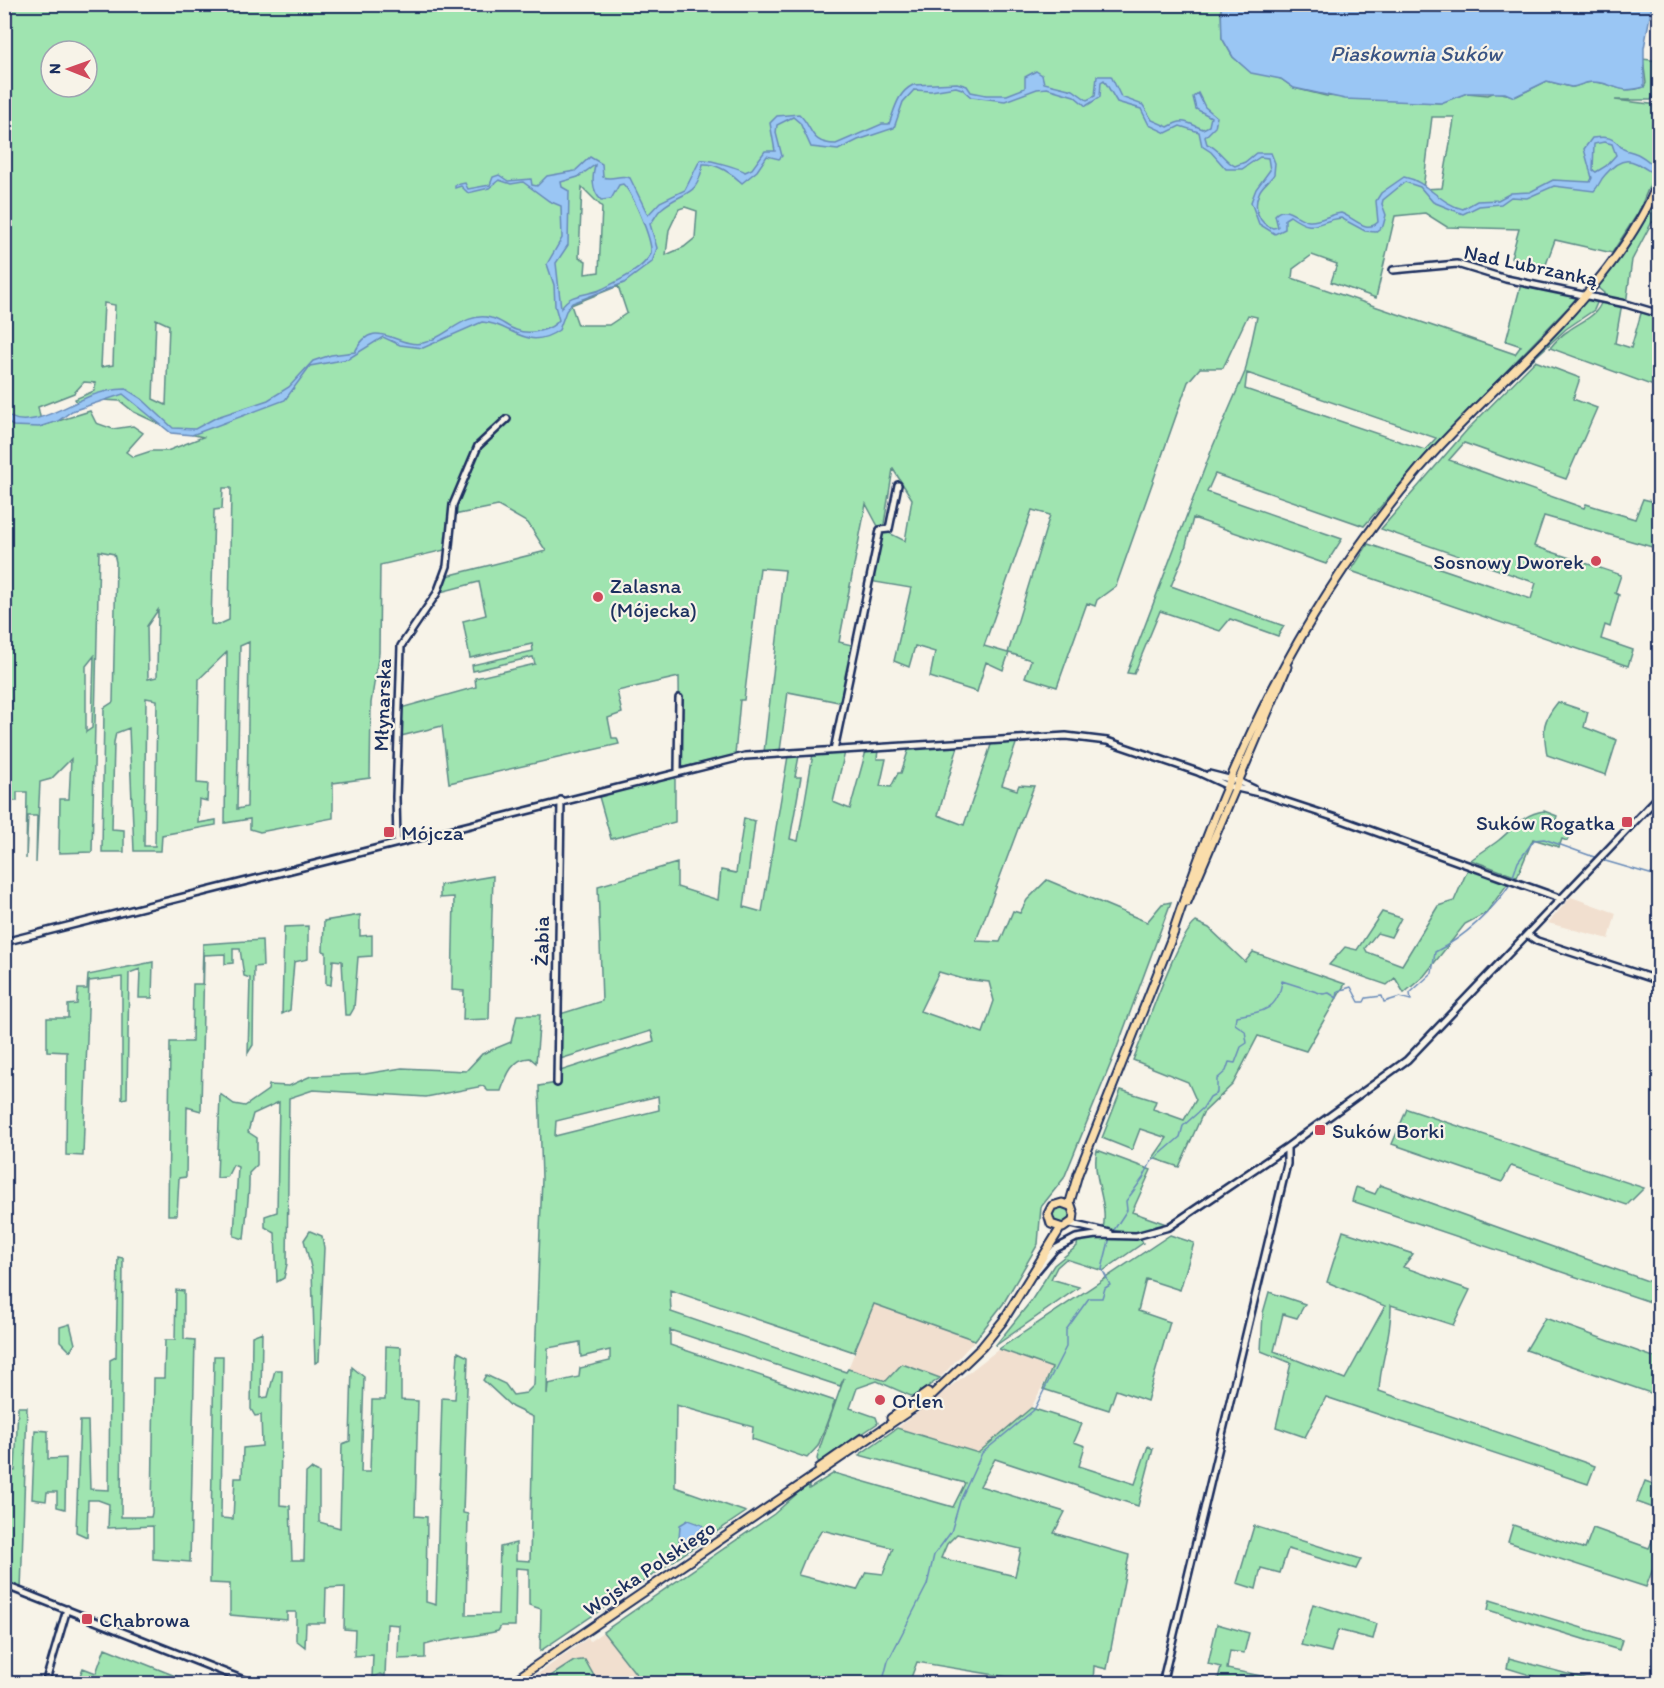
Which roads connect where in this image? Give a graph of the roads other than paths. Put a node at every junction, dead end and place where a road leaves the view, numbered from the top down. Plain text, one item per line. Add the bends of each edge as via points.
1 (1659, 178) edge
2 (1393, 270) dead end
3 (1585, 294) junction
4 (1659, 314) edge
5 (507, 419) dead end
6 (898, 485) dead end
7 (679, 698) dead end
8 (834, 750) junction
9 (678, 772) junction
10 (1232, 783) junction
11 (1659, 798) edge
12 (561, 800) junction
13 (397, 843) junction
14 (1562, 899) junction
15 (1528, 935) junction
16 (4, 942) edge
17 (1659, 981) edge
18 (557, 1083) dead end
19 (1287, 1147) junction
20 (1066, 1205) junction
21 (1072, 1221) junction
22 (1057, 1227) junction
23 (1111, 1235) junction
24 (1034, 1275) junction
25 (4, 1585) edge
26 (67, 1609) junction
27 (45, 1683) edge
28 (254, 1683) edge
29 (509, 1683) edge
30 (1162, 1683) edge

1 - 3 main road via 1624,245
2 - 3 street, Nad Lubrzanką via 1457,264 1506,279
3 - 4 street, Nad Lubrzanką
3 - 10 main road via 1420,468 1355,549 1271,687
5 - 13 street, Młynarska via 478,446 453,505 447,566 437,593 400,646
6 - 8 street via 889,529 880,530
7 - 9 street
8 - 9 street via 745,756
8 - 10 street via 1072,736 1107,741
9 - 12 street
10 - 14 street
10 - 20 main road
11 - 14 street
12 - 13 street
12 - 18 street, Żabia
13 - 16 street
14 - 15 street
15 - 17 street
15 - 19 street via 1412,1055
19 - 23 street via 1169,1227 1140,1236
19 - 30 street via 1287,1164
20 - 21 main road
20 - 22 main road via 1054,1205 1049,1211 1049,1219
21 - 22 main road
21 - 23 street
22 - 24 main road, Wojska Polskiego
23 - 24 street via 1064,1242
24 - 29 main road, Wojska Polskiego via 993,1333 915,1407
25 - 26 street
26 - 27 street
26 - 28 street

